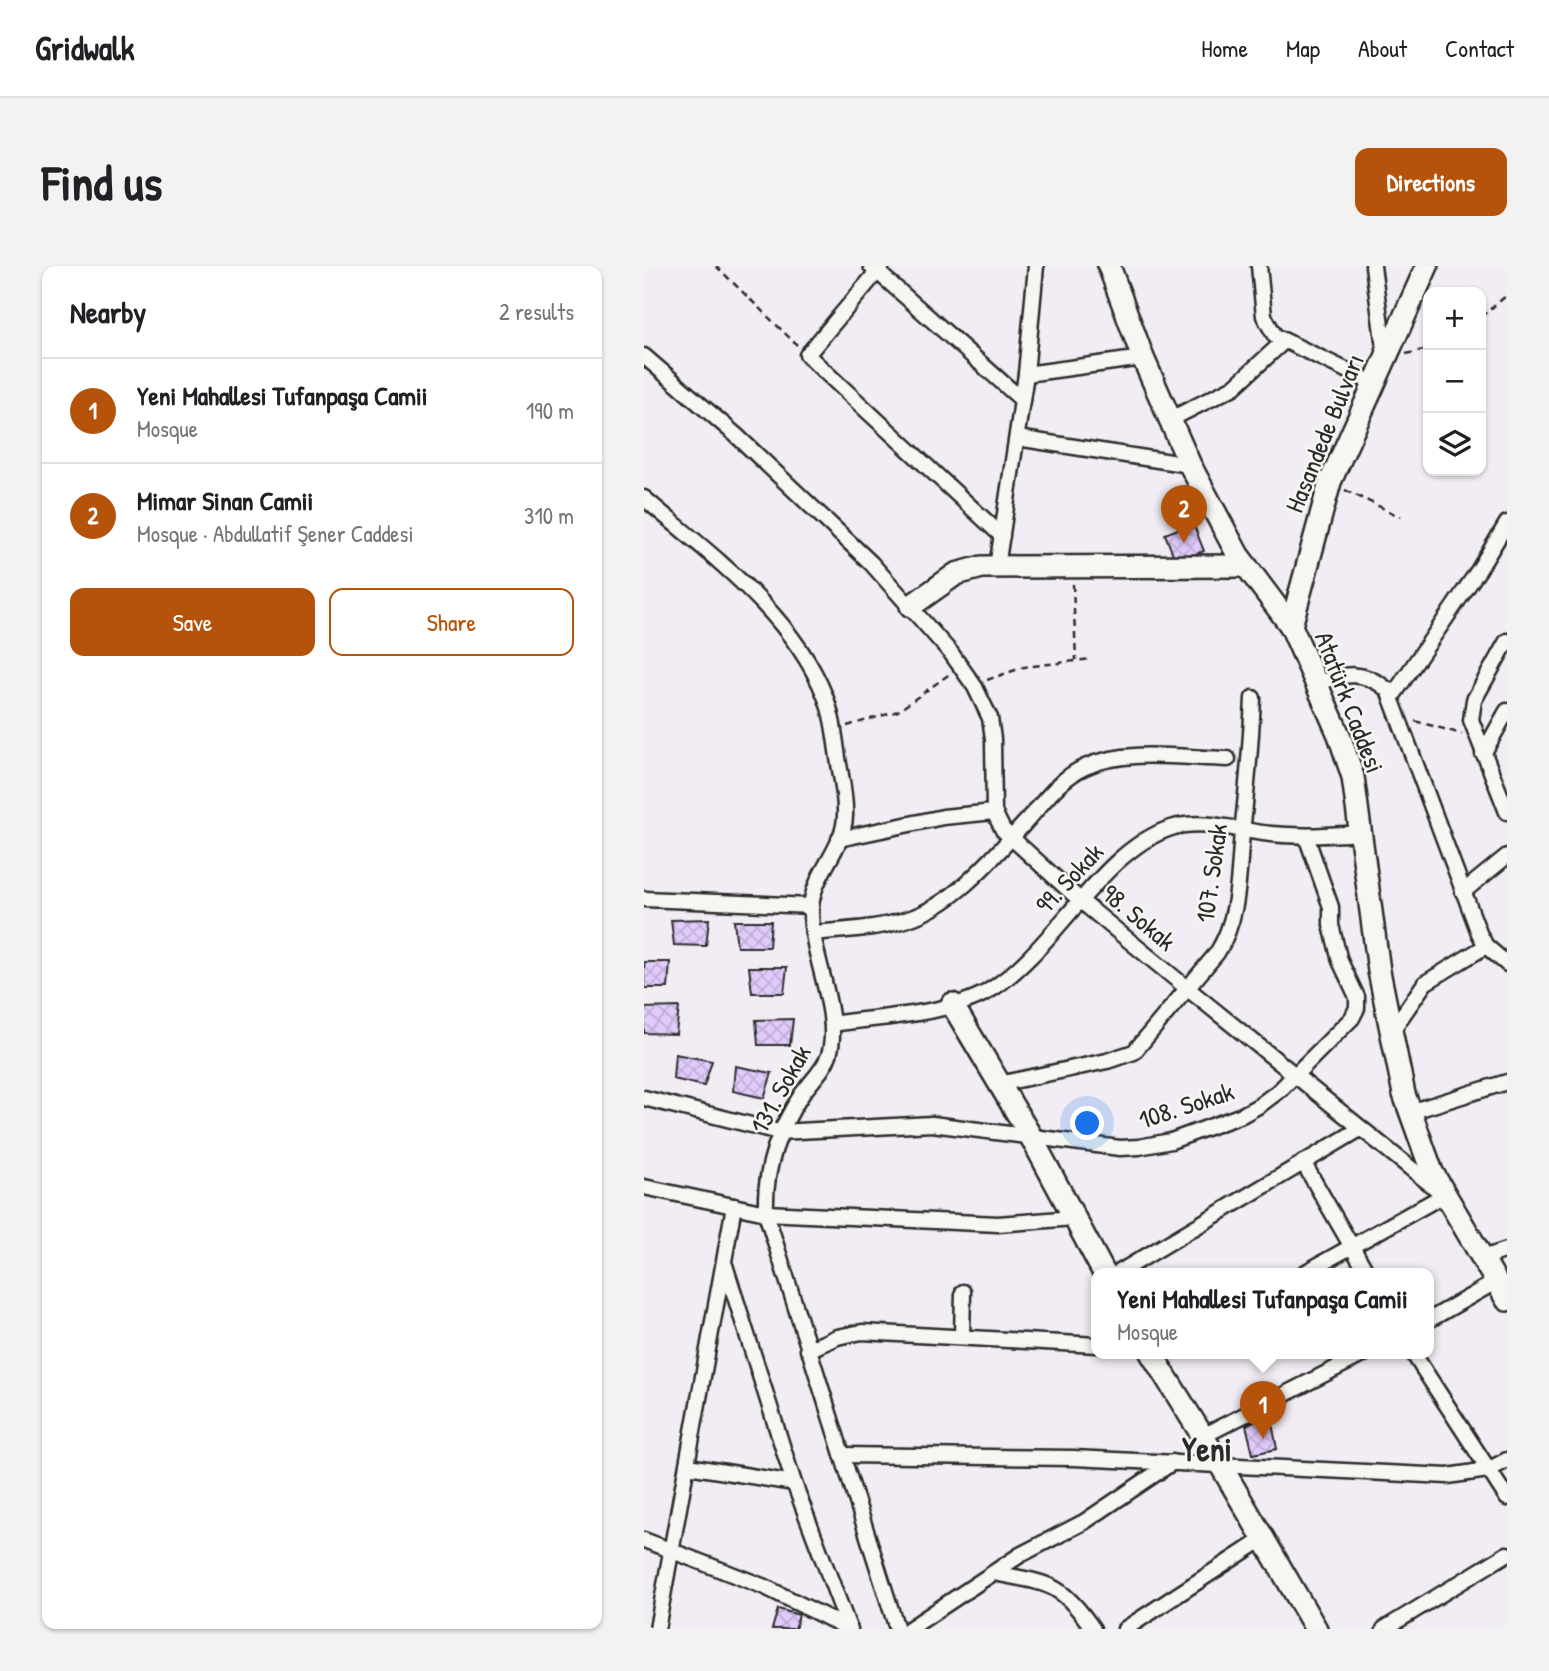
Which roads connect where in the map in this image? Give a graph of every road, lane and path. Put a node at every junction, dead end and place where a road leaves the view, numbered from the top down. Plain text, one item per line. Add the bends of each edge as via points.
1 (716, 266) edge
2 (1036, 266) edge
3 (1110, 266) edge
4 (1259, 266) edge
5 (1373, 266) edge
6 (1427, 266) edge
7 (877, 268) edge
8 (1507, 295) edge
9 (1486, 313) edge
10 (1283, 342) junction
11 (807, 355) junction
12 (644, 356) edge
13 (1385, 356) junction
14 (1143, 358) junction
15 (1026, 374) junction
16 (1373, 383) junction
17 (1022, 400) junction
18 (1169, 420) junction
19 (1017, 439) junction
20 (1190, 465) junction
21 (1330, 482) junction
22 (644, 498) edge
23 (1401, 517) dead end
24 (1507, 523) edge
25 (1002, 536) junction
26 (1246, 565) junction
27 (1072, 566) junction
28 (997, 567) junction
29 (911, 606) junction
30 (1291, 626) junction
31 (1507, 641) edge
32 (1092, 659) dead end
33 (1076, 660) junction
34 (960, 666) junction
35 (1317, 684) junction
36 (975, 687) junction
37 (1392, 697) junction
38 (1253, 698) dead end
39 (1507, 711) edge
40 (1399, 717) junction
41 (833, 729) junction
42 (1476, 737) junction
43 (1483, 754) junction
44 (1228, 759) dead end
45 (994, 812) junction
46 (1507, 812) edge
47 (1242, 831) junction
48 (1361, 833) junction
49 (1306, 836) junction
50 (1011, 838) junction
51 (839, 839) junction
52 (1507, 856) edge
53 (1463, 892) junction
54 (644, 899) edge
55 (1082, 902) junction
56 (811, 906) junction
57 (813, 933) junction
58 (1486, 946) junction
59 (1507, 964) edge
60 (1188, 989) junction
61 (952, 1004) junction
62 (832, 1024) junction
63 (1391, 1032) junction
64 (1294, 1075) junction
65 (1507, 1082) edge
66 (999, 1084) junction
67 (644, 1098) edge
68 (1410, 1112) junction
69 (1360, 1129) junction
70 (779, 1132) junction
71 (1030, 1135) junction
72 (1303, 1162) junction
73 (644, 1187) edge
74 (1444, 1195) junction
75 (734, 1206) junction
76 (766, 1213) junction
77 (1073, 1218) junction
78 (1351, 1245) junction
79 (1507, 1250) edge
80 (1483, 1258) junction
81 (724, 1264) junction
82 (1101, 1268) edge
83 (1126, 1268) edge
84 (1312, 1268) edge
85 (1364, 1268) edge
86 (1502, 1290) edge
87 (963, 1292) dead end
88 (1434, 1318) edge
89 (962, 1336) junction
90 (1091, 1345) edge
91 (808, 1350) junction
92 (1160, 1359) edge
93 (1354, 1359) edge
94 (1417, 1359) edge
95 (1203, 1436) junction
96 (842, 1455) junction
97 (1507, 1460) edge
98 (1173, 1462) junction
99 (1220, 1464) junction
100 (688, 1466) junction
101 (1488, 1470) junction
102 (794, 1483) junction
103 (1507, 1498) edge
104 (1263, 1539) junction
105 (644, 1540) edge
106 (674, 1550) junction
107 (1507, 1554) edge
108 (994, 1573) junction
109 (927, 1618) junction
110 (657, 1629) edge
111 (850, 1629) edge
112 (897, 1629) edge
113 (909, 1629) edge
114 (940, 1629) edge
115 (1093, 1629) edge
116 (1125, 1629) edge
117 (1316, 1629) edge
118 (1384, 1629) edge

1 - 11 path
2 - 15 street
3 - 14 street, Atatürk Caddesi
4 - 10 street via 1264,316
5 - 13 street
6 - 13 street, Hasandede Bulvarı
7 - 11 street
7 - 17 street
8 - 9 path
10 - 16 street
10 - 18 street via 1234,387
11 - 25 street
12 - 29 street via 737,436
13 - 16 street, Hasandede Bulvarı
14 - 15 street
14 - 18 street, Atatürk Caddesi
15 - 17 street
16 - 21 street, Hasandede Bulvarı
17 - 19 street
18 - 20 street, Atatürk Caddesi
19 - 20 street
19 - 25 street
20 - 26 street, Atatürk Caddesi
21 - 23 path
21 - 30 street, Hasandede Bulvarı
22 - 41 street, 131. Sokak via 741,584 786,633 816,677
24 - 37 street
25 - 28 street
26 - 27 street
26 - 30 street, Atatürk Caddesi
27 - 28 street
27 - 33 path
28 - 29 street via 956,575
29 - 34 street
30 - 35 street, Atatürk Caddesi
31 - 42 street via 1474,701 1471,720
32 - 33 path
33 - 36 path via 1024,667
34 - 36 street
34 - 41 path via 898,711
35 - 37 street via 1355,674 1382,686
35 - 48 street, Atatürk Caddesi via 1348,760
36 - 45 street via 992,729
37 - 40 street
38 - 47 street, 107. Sokak
39 - 43 street
40 - 42 path
40 - 53 street
41 - 51 street, 131. Sokak via 845,801
42 - 43 street
43 - 46 street
44 - 50 street via 1136,757 1085,767 1055,788
45 - 50 street, 98. Sokak
45 - 51 street via 943,817
47 - 49 street, 99. Sokak
47 - 55 street, 99. Sokak via 1202,824 1153,836 1125,854
47 - 60 street, 107. Sokak via 1227,937
48 - 49 street, 99. Sokak
48 - 63 street, Atatürk Caddesi
49 - 64 street, 108. Sokak via 1331,907 1340,961 1357,997 1357,1008
50 - 55 street, 98. Sokak
50 - 57 street via 970,878 923,913 878,927
51 - 56 street, 131. Sokak via 820,874
52 - 53 street
53 - 58 street
54 - 56 street
55 - 60 street, 98. Sokak
55 - 61 street, 99. Sokak via 1004,979 976,997
56 - 57 street, 131. Sokak
57 - 62 street, 131. Sokak
58 - 59 street
58 - 63 street via 1425,983
60 - 64 street, 98. Sokak
60 - 66 street, 107. Sokak via 1133,1052 1107,1062
61 - 62 street, 99. Sokak
61 - 66 street
62 - 70 street, 131. Sokak via 829,1056
63 - 68 street, Atatürk Caddesi
64 - 69 street, 98. Sokak
64 - 71 street, 108. Sokak via 1242,1115 1171,1141 1119,1148
65 - 68 street
66 - 71 street
67 - 70 street, 108. Sokak
68 - 74 street, Atatürk Caddesi
69 - 72 street
69 - 74 street, 98. Sokak
70 - 71 street, 108. Sokak via 932,1124
70 - 76 street, 131. Sokak via 767,1181
71 - 77 street
72 - 78 street
72 - 83 street
73 - 75 street
74 - 78 street
74 - 80 street, Atatürk Caddesi
75 - 76 street
75 - 81 street
76 - 77 street via 998,1224
76 - 91 street, 131. Sokak
77 - 82 street
78 - 84 street
78 - 85 street
79 - 80 street
80 - 86 street, Atatürk Caddesi
81 - 100 street
81 - 102 street
86 - 88 street
87 - 89 street
89 - 90 street
89 - 91 street via 862,1332
91 - 96 street, 131. Sokak
92 - 95 street
93 - 95 street
94 - 101 street
95 - 99 street
96 - 98 street
96 - 112 street, 131. Sokak
97 - 101 street
98 - 99 street
98 - 108 street via 1084,1522
99 - 101 street via 1448,1476
99 - 104 street
100 - 102 street
100 - 106 street
101 - 103 street
102 - 111 street
104 - 116 street
104 - 117 street
105 - 106 street
106 - 110 street
106 - 111 street via 765,1587
107 - 118 street
108 - 109 street
108 - 115 street via 1042,1583 1066,1594
109 - 113 street
109 - 114 street

